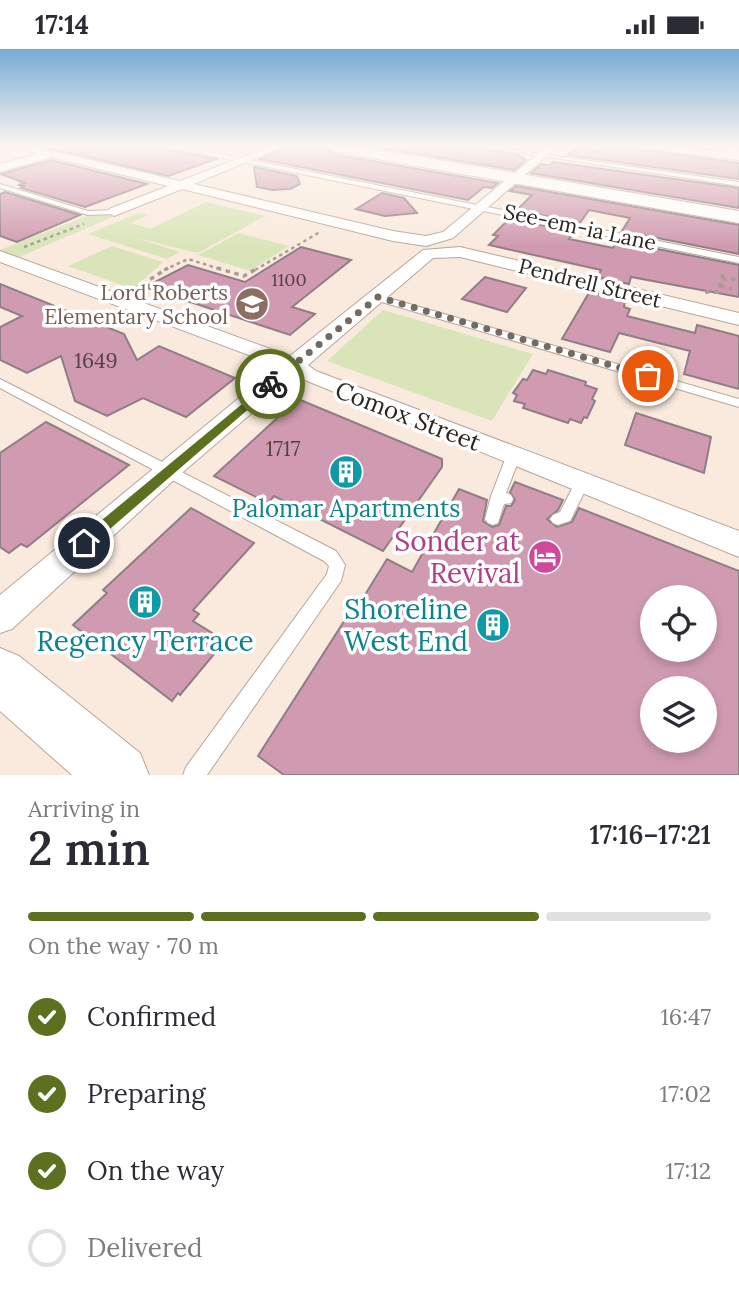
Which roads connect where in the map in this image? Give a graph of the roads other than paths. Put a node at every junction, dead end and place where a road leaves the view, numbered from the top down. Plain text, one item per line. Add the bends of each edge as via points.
1 (162, 180) edge
2 (196, 180) edge
3 (343, 180) edge
4 (513, 180) edge
5 (526, 180) edge
6 (712, 180) edge
7 (739, 184) edge
8 (183, 185) junction
9 (0, 186) edge
10 (481, 208) junction
11 (114, 212) joint
12 (739, 217) edge
13 (435, 246) junction
14 (5, 255) edge
15 (739, 260) edge
16 (378, 297) junction
17 (739, 319) edge
18 (294, 365) junction
19 (0, 383) edge
20 (739, 403) edge
21 (513, 457) junction
22 (166, 471) junction
23 (582, 483) junction
24 (493, 519) dead end
25 (558, 519) dead end
26 (739, 544) edge
27 (0, 617) edge
28 (0, 675) edge
29 (118, 775) edge
30 (194, 775) edge

1 - 8 street, Pendrell Street
2 - 8 street
3 - 10 lane, See-em-ia Lane
4 - 10 street
5 - 12 main road
6 - 7 lane
8 - 11 street
8 - 13 street, Pendrell Street
9 - 11 lane via 88,213
10 - 13 street
10 - 15 lane, See-em-ia Lane
13 - 16 street
13 - 17 street, Pendrell Street
14 - 18 street, Comox Street
16 - 18 street
16 - 20 lane
18 - 21 street, Comox Street via 308,376
18 - 22 street
19 - 22 lane
21 - 23 street, Comox Street
21 - 24 lane
22 - 27 street
22 - 30 lane via 330,556 337,565 335,576
23 - 25 lane via 565,517
23 - 26 street, Comox Street
28 - 29 main road

